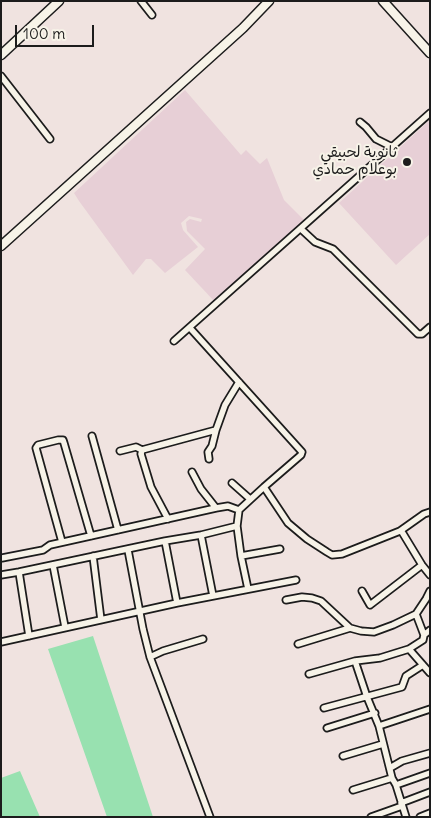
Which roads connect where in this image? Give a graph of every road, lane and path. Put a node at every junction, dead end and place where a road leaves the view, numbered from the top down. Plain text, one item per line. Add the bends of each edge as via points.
1 (59, 1) edge
2 (141, 1) edge
3 (269, 1) edge
4 (383, 1) edge
5 (152, 15) dead end
6 (430, 52) edge
7 (1, 55) edge
8 (1, 76) edge
9 (430, 113) edge
10 (360, 122) dead end
11 (50, 139) dead end
12 (392, 147) junction
13 (301, 229) junction
14 (1, 246) edge
15 (430, 327) edge
16 (190, 328) junction
17 (174, 341) dead end
18 (239, 382) junction
19 (216, 430) junction
20 (92, 436) dead end
21 (140, 450) junction
22 (120, 451) dead end
23 (208, 459) dead end
24 (192, 472) dead end
25 (232, 483) dead end
26 (264, 487) junction
27 (250, 500) junction
28 (216, 508) junction
29 (239, 510) junction
30 (430, 512) edge
31 (168, 519) junction
32 (237, 526) junction
33 (118, 530) junction
34 (400, 531) junction
35 (201, 535) junction
36 (91, 536) junction
37 (165, 541) junction
38 (62, 542) junction
39 (280, 549) dead end
40 (128, 550) junction
41 (93, 556) junction
42 (241, 556) junction
43 (2, 558) edge
44 (53, 565) junction
45 (422, 565) junction
46 (19, 572) junction
47 (430, 574) edge
48 (1, 575) edge
49 (296, 580) dead end
50 (248, 589) junction
51 (362, 591) dead end
52 (430, 591) edge
53 (213, 596) junction
54 (286, 600) dead end
55 (177, 603) junction
56 (140, 611) junction
57 (416, 614) junction
58 (101, 620) junction
59 (65, 627) junction
60 (350, 628) junction
61 (430, 630) edge
62 (424, 635) junction
63 (28, 636) junction
64 (203, 639) dead end
65 (1, 642) edge
66 (298, 644) dead end
67 (409, 649) junction
68 (150, 657) junction
69 (355, 661) junction
70 (423, 665) junction
71 (430, 673) edge
72 (309, 674) dead end
73 (368, 697) junction
74 (324, 708) dead end
75 (430, 709) edge
76 (375, 713) junction
77 (379, 726) junction
78 (327, 728) dead end
79 (384, 744) junction
80 (430, 753) edge
81 (343, 756) dead end
82 (390, 768) junction
83 (430, 772) edge
84 (392, 778) junction
85 (396, 785) junction
86 (353, 790) dead end
87 (430, 792) edge
88 (402, 804) junction
89 (430, 813) edge
90 (210, 817) edge
91 (372, 817) edge
92 (406, 817) edge
93 (420, 817) edge

1 - 7 main road
2 - 5 street
3 - 14 main road
4 - 6 main road
8 - 11 street
9 - 12 street
10 - 12 street via 376,139
12 - 13 street
13 - 15 street via 315,242 334,249 418,334
13 - 16 street
16 - 17 street
16 - 18 street
18 - 19 street
18 - 26 street via 302,452
19 - 21 street
19 - 23 street
20 - 33 street
21 - 22 street
21 - 31 street via 151,487
24 - 28 street
25 - 27 street
26 - 27 street
26 - 34 street via 288,523 332,555 346,553
27 - 29 street
28 - 29 street via 228,506
28 - 31 street
29 - 32 street
30 - 34 street
31 - 33 street
32 - 35 street
32 - 42 street
33 - 36 street
34 - 45 street
35 - 37 street
35 - 53 street
36 - 38 street
36 - 38 street via 64,443 59,439 36,448
37 - 40 street
37 - 55 street
38 - 43 street via 43,550
39 - 42 street
40 - 41 street
40 - 56 street
41 - 44 street
41 - 58 street
42 - 50 street
44 - 46 street
44 - 59 street
45 - 47 street
45 - 51 street via 370,606
46 - 48 street
46 - 63 street
49 - 50 street
50 - 53 street
52 - 57 street
53 - 55 street
54 - 60 street via 302,597 321,601
55 - 56 street
56 - 58 street
56 - 68 street
57 - 60 street via 374,632
57 - 62 street
58 - 59 street
59 - 63 street
60 - 66 street
61 - 62 street
62 - 67 street via 423,640
63 - 65 street
64 - 68 street
67 - 69 street
67 - 70 street
68 - 90 street
69 - 72 street
69 - 73 street
70 - 71 street
70 - 73 street via 406,676 402,687
73 - 74 street
73 - 76 street
75 - 77 street
76 - 77 street
76 - 78 street
77 - 79 street
79 - 81 street
79 - 82 street
80 - 82 street
82 - 84 street
83 - 85 street
84 - 85 street
84 - 86 street
85 - 88 street
87 - 88 street
88 - 91 street
88 - 92 street
89 - 93 street

